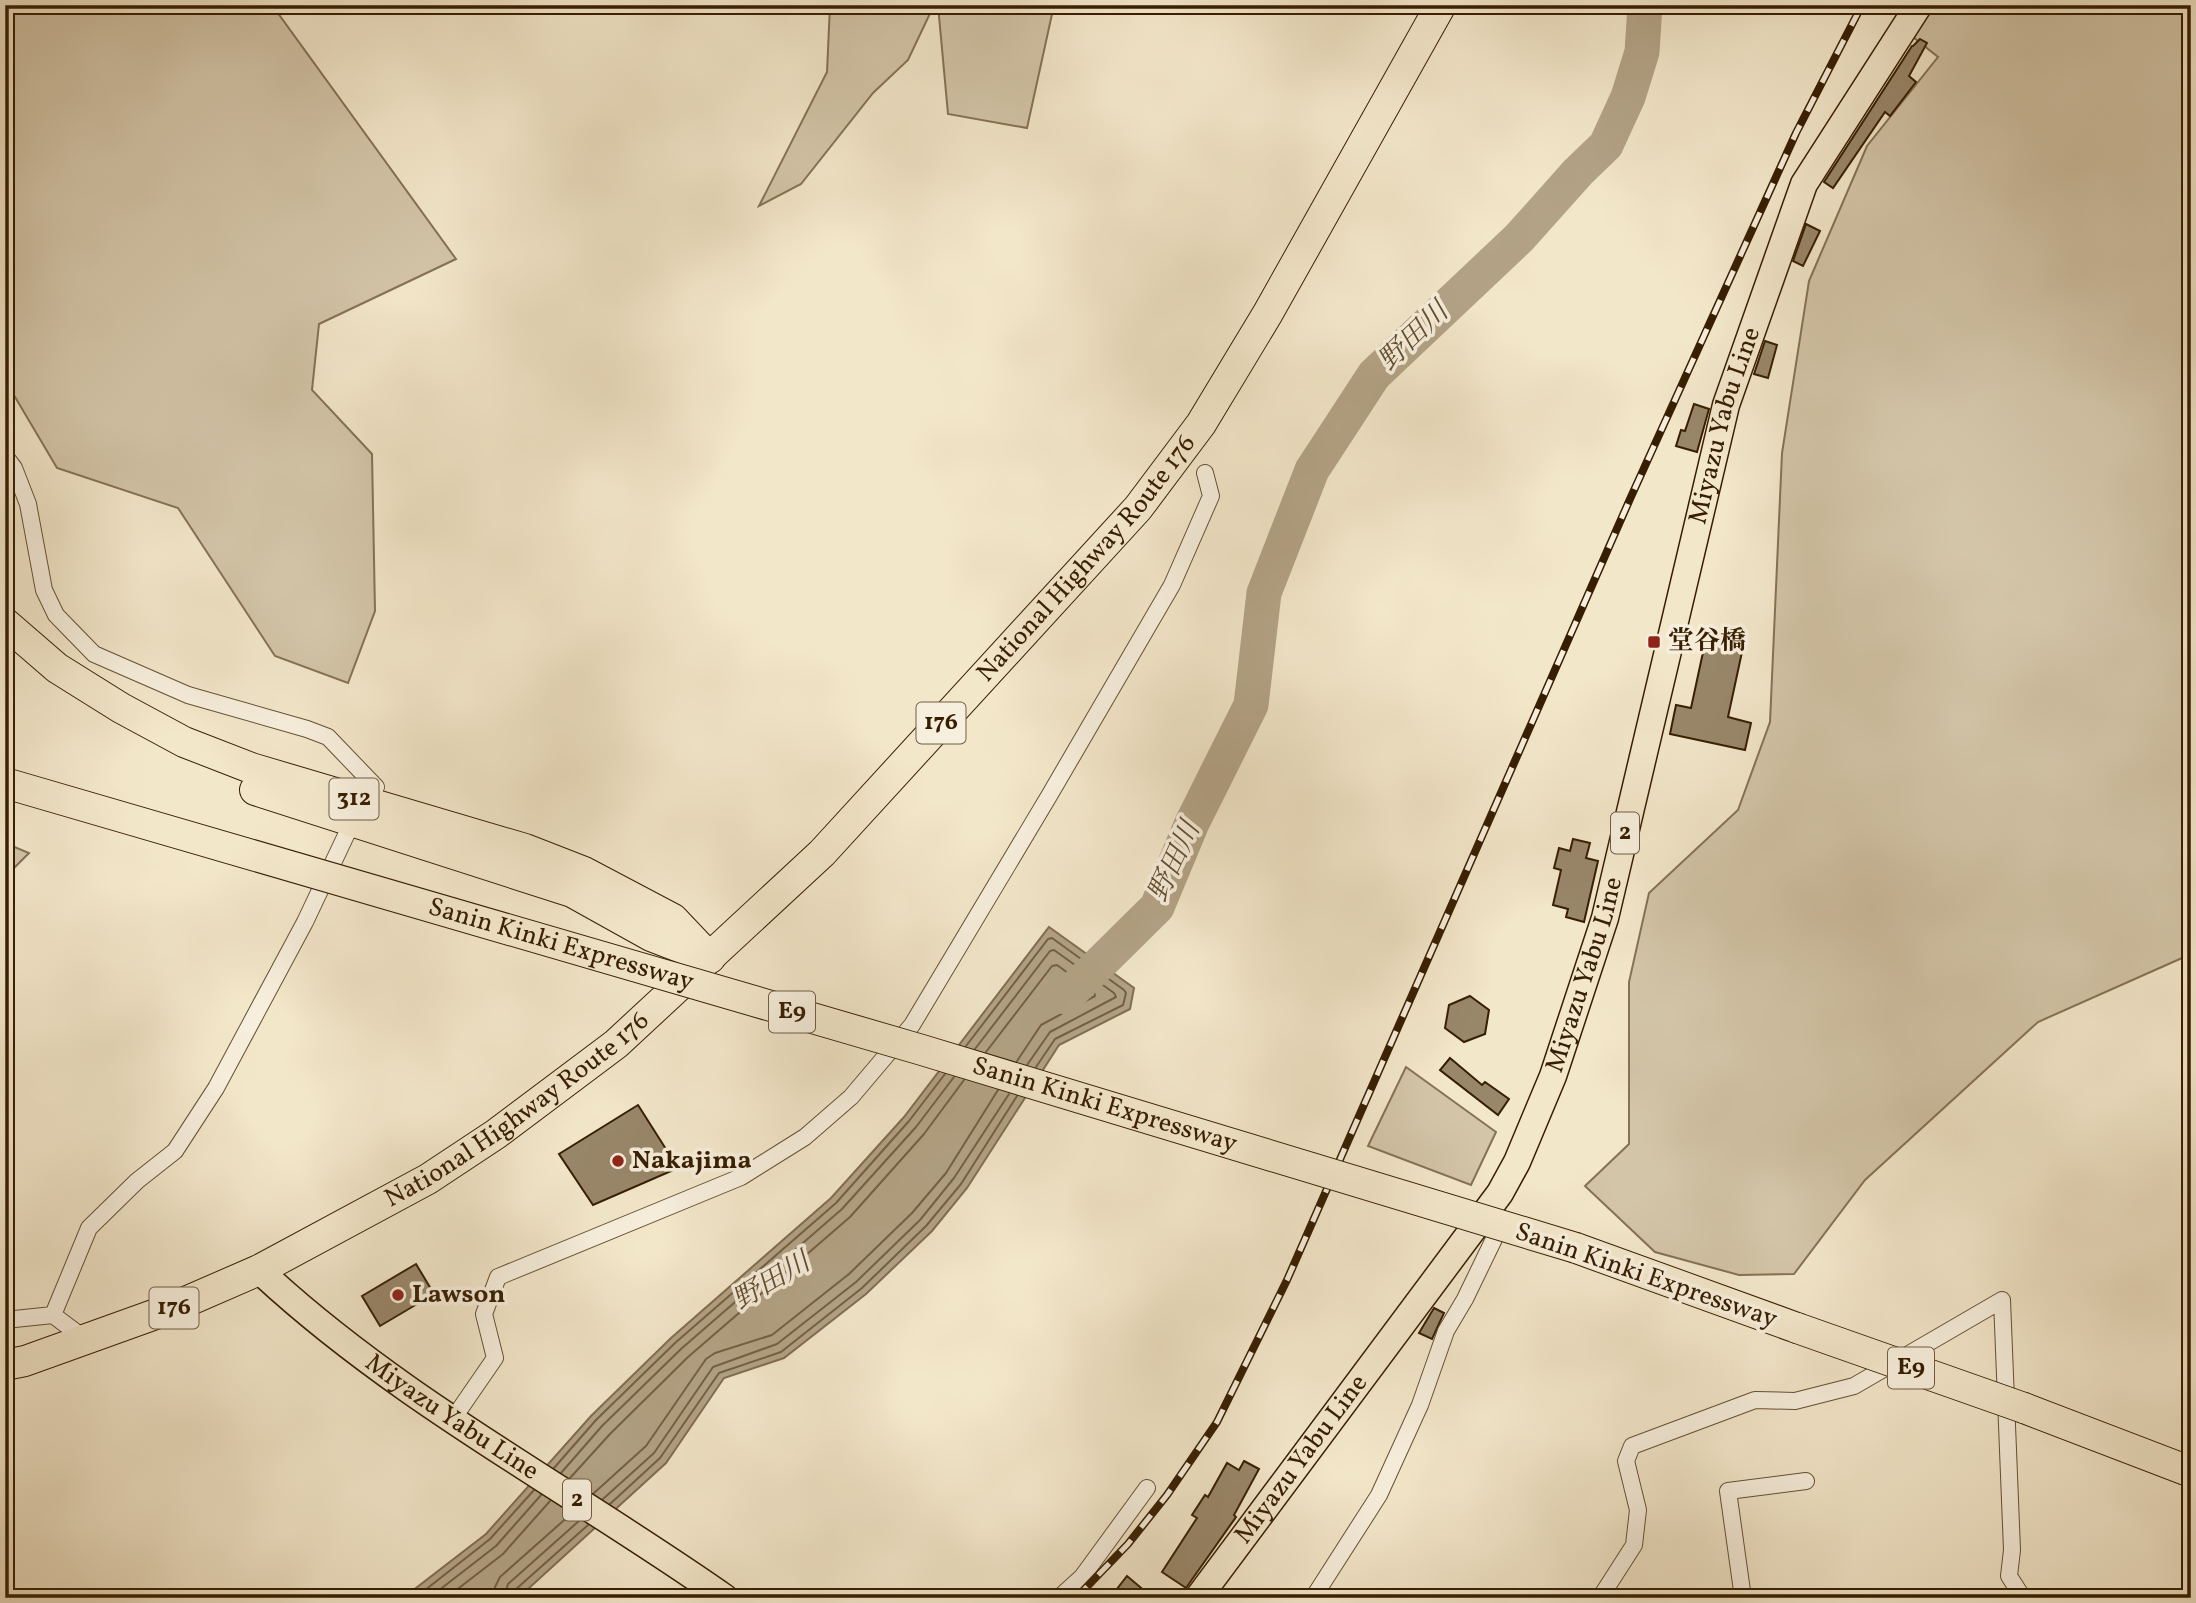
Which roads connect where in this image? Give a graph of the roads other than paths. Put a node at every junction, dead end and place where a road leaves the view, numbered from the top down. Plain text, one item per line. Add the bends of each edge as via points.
1 (1441, 5) edge
2 (1919, 5) edge
3 (5, 456) edge
4 (1205, 473) dead end
5 (5, 623) edge
6 (5, 650) edge
7 (5, 783) edge
8 (371, 794) dead end
9 (348, 831) dead end
10 (709, 958) junction
11 (1500, 1193) junction
12 (259, 1270) junction
13 (53, 1315) junction
14 (5, 1320) edge
15 (85, 1339) junction
16 (5, 1365) edge
17 (459, 1423) junction
18 (2191, 1472) edge
19 (1806, 1481) dead end
20 (1147, 1488) dead end
21 (725, 1598) edge
22 (1059, 1598) edge
23 (1198, 1598) edge
24 (1313, 1598) edge
25 (1601, 1598) edge
26 (1743, 1598) edge
27 (2023, 1598) edge

1 - 10 highway, National Highway Route 176 / 176 via 1268,313 1201,424 1138,508 822,853
2 - 11 main road, Miyazu Yabu Line / 2 via 1804,184 1726,405 1605,918 1553,1076
3 - 8 street via 28,504 44,590 56,615 94,654 188,695 328,737 376,787
4 - 17 street via 1211,496 1172,585 912,1025 850,1097 805,1137 740,1177 498,1277 484,1314 495,1358
5 - 10 highway, 312 via 57,668 184,741 251,768 525,849 584,873 673,919
6 - 10 highway, 312 via 84,708 144,743 250,788 572,892 651,936
7 - 18 highway, Sanin Kinki Expressway / E9, bridge via 922,1050 1576,1248
9 - 13 street via 216,1088 175,1151 89,1228
10 - 12 highway, National Highway Route 176 / 176 via 616,1044 496,1135 428,1179
11 - 23 main road, Miyazu Yabu Line / 2
11 - 24 street via 1494,1239 1446,1331 1420,1405 1379,1495
12 - 15 highway, National Highway Route 176 / 176
12 - 17 main road, Miyazu Yabu Line / 2 via 300,1308
13 - 14 street
13 - 15 street
15 - 16 highway, National Highway Route 176 / 176
17 - 21 main road, Miyazu Yabu Line / 2
19 - 26 street via 1728,1491
20 - 22 street via 1082,1577
25 - 27 street via 1633,1545 1638,1510 1626,1461 1632,1446 1755,1400 1795,1401 1854,1386 2002,1300 2012,1549 2009,1576

